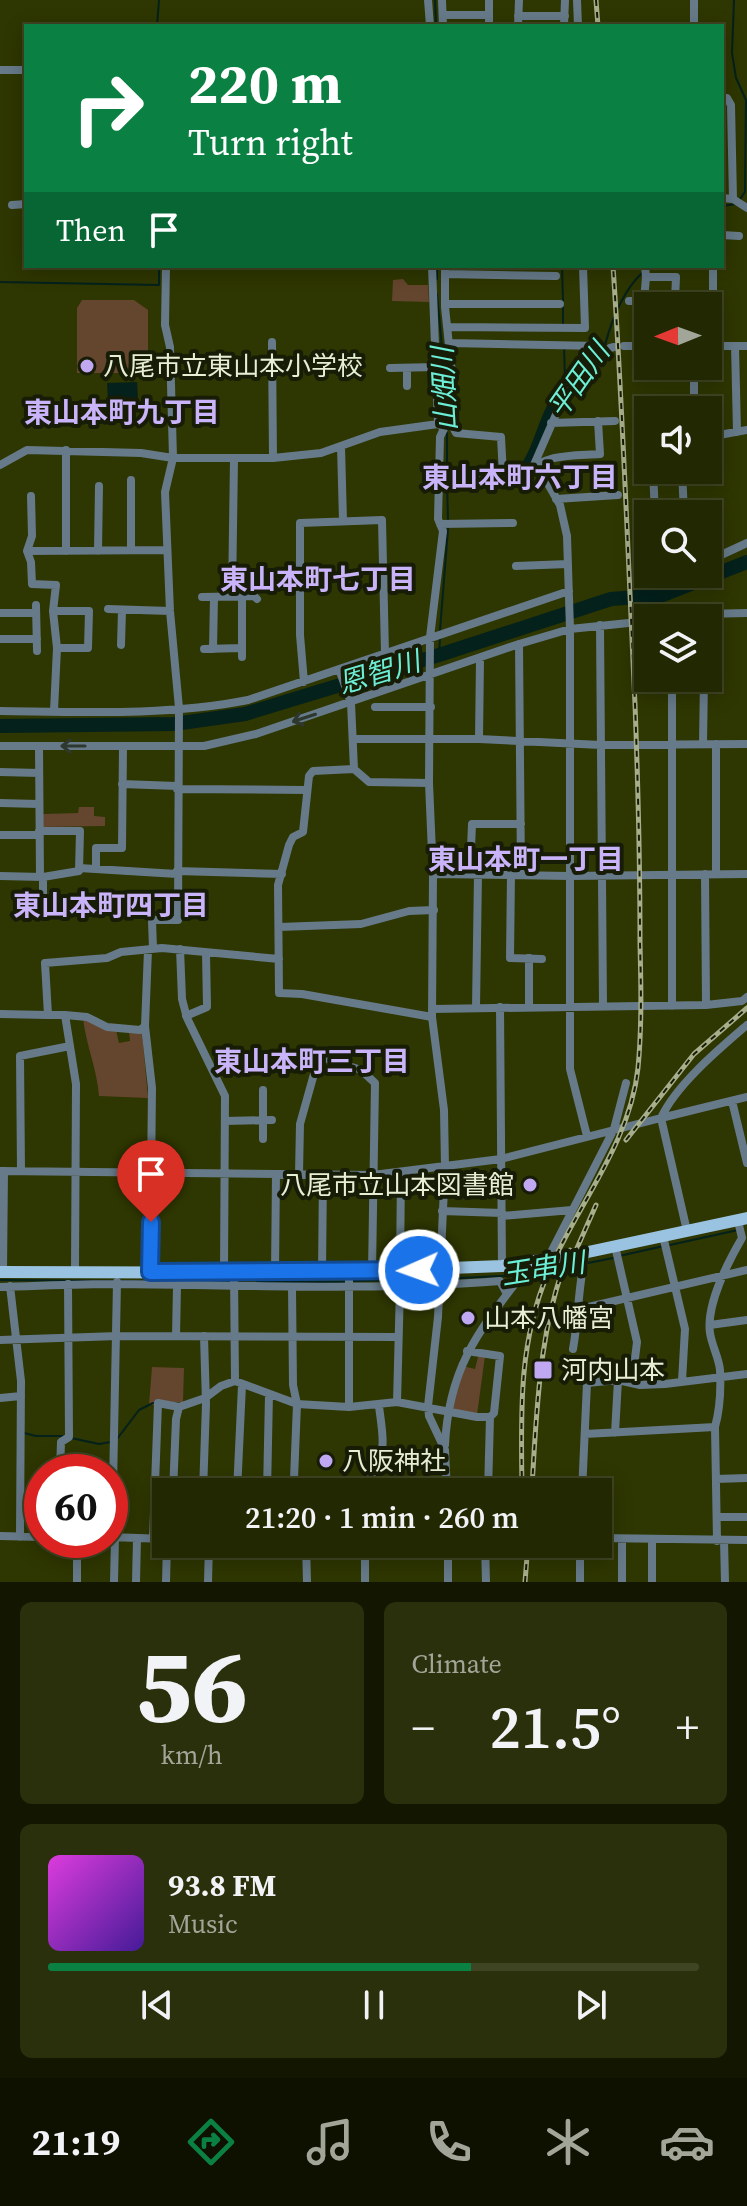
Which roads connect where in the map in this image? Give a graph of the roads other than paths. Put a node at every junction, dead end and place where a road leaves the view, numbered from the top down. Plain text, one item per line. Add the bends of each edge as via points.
1 (428, 0) edge
2 (442, 0) edge
3 (489, 0) edge
4 (519, 0) edge
5 (565, 0) edge
6 (577, 0) edge
7 (694, 0) edge
8 (443, 15) junction
9 (489, 15) junction
10 (518, 21) edge
11 (564, 21) edge
12 (430, 24) edge
13 (443, 24) edge
14 (489, 24) edge
15 (578, 24) edge
16 (694, 24) edge
17 (0, 70) edge
18 (24, 70) edge
19 (724, 98) edge
20 (739, 202) edge
21 (24, 204) edge
22 (12, 205) dead end
23 (724, 235) edge
24 (739, 236) dead end
25 (166, 268) edge
26 (432, 268) edge
27 (583, 268) edge
28 (713, 268) edge
29 (445, 270) edge
30 (645, 271) edge
31 (556, 276) dead end
32 (644, 292) edge
33 (677, 292) edge
34 (712, 292) edge
35 (629, 301) dead end
36 (634, 301) edge
37 (445, 304) junction
38 (560, 304) dead end
39 (448, 327) junction
40 (272, 342) dead end
41 (450, 343) junction
42 (722, 346) edge
43 (735, 346) junction
44 (747, 346) edge
45 (634, 347) edge
46 (615, 348) junction
47 (437, 367) junction
48 (390, 368) dead end
49 (407, 368) junction
50 (407, 386) dead end
51 (598, 421) junction
52 (615, 421) dead end
53 (551, 423) junction
54 (444, 424) junction
55 (747, 430) edge
56 (737, 432) junction
57 (722, 435) edge
58 (341, 446) junction
59 (66, 450) junction
60 (173, 458) junction
61 (273, 458) junction
62 (234, 459) junction
63 (0, 465) edge
64 (533, 467) junction
65 (503, 475) junction
66 (444, 477) junction
67 (131, 480) dead end
68 (99, 486) dead end
69 (618, 495) dead end
70 (31, 496) dead end
71 (556, 499) junction
72 (343, 521) junction
73 (513, 523) dead end
74 (445, 524) junction
75 (747, 543) edge
76 (131, 550) junction
77 (167, 550) junction
78 (27, 551) junction
79 (66, 551) junction
80 (98, 551) junction
81 (722, 555) edge
82 (568, 564) junction
83 (516, 566) dead end
84 (569, 591) junction
85 (232, 596) junction
86 (242, 596) junction
87 (202, 597) dead end
88 (214, 597) junction
89 (257, 599) dead end
90 (108, 609) dead end
91 (122, 610) junction
92 (53, 611) junction
93 (170, 611) junction
94 (0, 613) edge
95 (747, 613) edge
96 (722, 615) edge
97 (634, 622) edge
98 (600, 625) junction
99 (570, 626) junction
100 (435, 636) junction
101 (0, 639) edge
102 (37, 639) junction
103 (519, 644) junction
104 (121, 645) dead end
105 (57, 648) junction
106 (37, 651) dead end
107 (385, 654) junction
108 (480, 659) junction
109 (340, 671) junction
110 (431, 674) junction
111 (304, 682) junction
112 (672, 692) edge
113 (704, 692) edge
114 (350, 701) junction
115 (375, 707) dead end
116 (431, 707) junction
117 (178, 710) junction
118 (0, 711) edge
119 (54, 711) junction
120 (354, 739) junction
121 (431, 739) junction
122 (479, 739) junction
123 (520, 742) junction
124 (570, 744) junction
125 (703, 744) junction
126 (716, 744) junction
127 (747, 744) edge
128 (601, 745) junction
129 (672, 745) junction
130 (0, 746) edge
131 (39, 746) junction
132 (123, 746) junction
133 (179, 746) junction
134 (354, 769) junction
135 (0, 772) edge
136 (39, 773) junction
137 (429, 783) junction
138 (122, 784) junction
139 (177, 788) junction
140 (307, 790) junction
141 (0, 803) edge
142 (38, 804) junction
143 (521, 824) junction
144 (39, 833) junction
145 (0, 835) edge
146 (471, 848) dead end
147 (79, 868) junction
148 (96, 868) junction
149 (177, 872) junction
150 (282, 874) junction
151 (433, 874) junction
152 (478, 874) junction
153 (516, 874) junction
154 (705, 874) junction
155 (716, 874) junction
156 (747, 874) edge
157 (672, 875) junction
158 (0, 876) edge
159 (570, 876) junction
160 (601, 876) junction
161 (42, 877) junction
162 (43, 898) dead end
163 (434, 910) junction
164 (279, 927) junction
165 (180, 949) junction
166 (150, 950) junction
167 (206, 953) junction
168 (529, 958) junction
169 (279, 959) junction
170 (542, 959) dead end
171 (747, 997) edge
172 (571, 1005) junction
173 (706, 1005) junction
174 (529, 1006) junction
175 (603, 1006) junction
176 (672, 1006) junction
177 (476, 1007) junction
178 (500, 1007) junction
179 (432, 1013) junction
180 (0, 1014) edge
181 (48, 1015) junction
182 (65, 1015) junction
183 (186, 1016) junction
184 (747, 1025) edge
185 (145, 1026) junction
186 (70, 1046) junction
187 (306, 1052) dead end
188 (319, 1056) junction
189 (626, 1083) dead end
190 (263, 1090) dead end
191 (747, 1097) edge
192 (732, 1101) junction
193 (661, 1118) junction
194 (268, 1120) junction
195 (225, 1121) junction
196 (614, 1129) junction
197 (587, 1136) junction
198 (263, 1139) dead end
199 (501, 1159) junction
200 (747, 1163) edge
201 (445, 1167) junction
202 (2, 1171) edge
203 (21, 1171) junction
204 (77, 1172) junction
205 (401, 1172) junction
206 (151, 1173) junction
207 (226, 1174) junction
208 (276, 1174) junction
209 (299, 1174) junction
210 (323, 1175) junction
211 (373, 1175) junction
212 (572, 1210) junction
213 (442, 1211) junction
214 (502, 1214) junction
215 (741, 1224) edge
216 (687, 1231) junction
217 (663, 1236) junction
218 (615, 1246) junction
219 (586, 1252) junction
220 (548, 1258) junction
221 (532, 1261) junction
222 (502, 1266) junction
223 (75, 1270) junction
224 (747, 1270) edge
225 (400, 1271) junction
226 (2, 1272) edge
227 (150, 1272) junction
228 (372, 1272) junction
229 (275, 1273) junction
230 (322, 1273) junction
231 (722, 1276) junction
232 (117, 1278) junction
233 (439, 1278) junction
234 (232, 1279) junction
235 (349, 1281) junction
236 (68, 1284) junction
237 (5, 1286) edge
238 (177, 1286) junction
239 (400, 1287) junction
240 (676, 1287) junction
241 (292, 1288) junction
242 (507, 1294) junction
243 (627, 1299) junction
244 (580, 1309) junction
245 (747, 1320) edge
246 (710, 1325) junction
247 (118, 1336) junction
248 (176, 1336) junction
249 (204, 1336) junction
250 (234, 1336) junction
251 (68, 1337) junction
252 (292, 1337) junction
253 (349, 1337) junction
254 (398, 1337) junction
255 (15, 1338) junction
256 (0, 1340) edge
257 (573, 1349) dead end
258 (467, 1351) junction
259 (747, 1374) edge
260 (719, 1376) junction
261 (618, 1380) junction
262 (682, 1381) junction
263 (239, 1383) junction
264 (632, 1383) junction
265 (269, 1394) junction
266 (21, 1396) junction
267 (0, 1398) edge
268 (205, 1398) junction
269 (397, 1402) junction
270 (297, 1404) junction
271 (379, 1406) junction
272 (428, 1406) junction
273 (179, 1407) junction
274 (349, 1407) junction
275 (447, 1411) junction
276 (490, 1417) junction
277 (715, 1427) junction
278 (615, 1433) junction
279 (585, 1434) junction
280 (445, 1450) junction
281 (61, 1454) edge
282 (114, 1454) edge
283 (155, 1478) edge
284 (174, 1478) edge
285 (203, 1478) edge
286 (237, 1478) edge
287 (267, 1478) edge
288 (294, 1478) edge
289 (369, 1478) edge
290 (446, 1478) edge
291 (488, 1478) edge
292 (583, 1478) edge
293 (747, 1478) edge
294 (716, 1479) junction
295 (717, 1517) junction
296 (747, 1517) edge
297 (0, 1536) edge
298 (20, 1537) junction
299 (24, 1537) edge
300 (128, 1538) edge
301 (137, 1538) junction
302 (152, 1539) edge
303 (612, 1539) edge
304 (622, 1540) junction
305 (652, 1540) junction
306 (747, 1540) edge
307 (721, 1541) junction
308 (77, 1558) edge
309 (113, 1558) edge
310 (166, 1558) edge
311 (209, 1558) edge
312 (306, 1558) edge
313 (365, 1558) edge
314 (448, 1558) edge
315 (485, 1558) edge
316 (580, 1558) edge
317 (77, 1582) edge
318 (114, 1582) edge
319 (136, 1582) edge
320 (166, 1582) edge
321 (208, 1582) edge
322 (307, 1582) edge
323 (365, 1582) edge
324 (448, 1582) edge
325 (486, 1582) edge
326 (580, 1582) edge
327 (622, 1582) edge
328 (652, 1582) edge
329 (725, 1582) edge

1 - 12 street
2 - 8 street
3 - 9 street
4 - 10 street
5 - 11 street
6 - 15 street
7 - 16 street
8 - 9 street
8 - 13 street
9 - 14 street
10 - 11 street
17 - 18 street
19 - 20 street via 731,105
21 - 22 street
23 - 24 street
25 - 60 street
26 - 47 street
27 - 39 street via 585,328
28 - 34 street
29 - 31 street
29 - 37 street
30 - 32 street
30 - 33 street via 676,277
35 - 36 street
37 - 38 street
37 - 39 street
39 - 41 street
40 - 61 street
41 - 46 street
41 - 54 street via 452,374
42 - 43 street
43 - 44 street
43 - 56 street
45 - 46 street
46 - 53 street via 564,396
47 - 49 street
47 - 54 street
48 - 49 street
49 - 50 street
51 - 52 street
51 - 53 street
51 - 64 street via 600,454 553,457
53 - 64 street
54 - 58 street via 402,427
54 - 65 street via 456,433 501,437
54 - 66 street
55 - 56 street
56 - 57 street
58 - 61 street
58 - 72 street
59 - 60 street
59 - 63 street via 27,450
59 - 79 street
60 - 62 street
60 - 77 street via 165,492
61 - 62 street
62 - 85 street
64 - 65 street via 526,474
64 - 71 street
65 - 66 street
66 - 74 street
67 - 76 street
68 - 80 street
69 - 71 street
70 - 78 street
71 - 82 street via 566,522
72 - 107 street via 382,520
72 - 111 street via 300,523
73 - 74 street
74 - 100 street
75 - 81 street
76 - 77 street
76 - 80 street
77 - 93 street
78 - 79 street
78 - 92 street via 32,584 56,585
79 - 80 street
82 - 83 street
82 - 84 street
84 - 99 street
84 - 100 street
85 - 86 street
85 - 88 street
86 - 88 street via 242,653 209,649
86 - 89 street
87 - 88 street
90 - 91 street
91 - 93 street
91 - 104 street
92 - 105 street
92 - 105 street via 89,611 88,648
93 - 117 street
94 - 102 street via 36,609
95 - 96 street
97 - 98 street
98 - 99 street
98 - 128 street
99 - 103 street
99 - 124 street
100 - 107 street
100 - 110 street
101 - 102 street
102 - 106 street
103 - 108 street
103 - 123 street
105 - 119 street
107 - 109 street
108 - 110 street
108 - 122 street
109 - 111 street
109 - 114 street
110 - 114 street
110 - 116 street
111 - 117 street via 248,700
112 - 129 street
113 - 125 street
114 - 120 street
114 -> 133 street via 256,734
115 - 116 street
116 - 121 street
117 - 119 street
117 - 133 street
118 - 119 street
120 - 121 street
120 - 134 street
121 - 122 street
121 - 137 street
122 - 123 street
123 - 124 street
123 - 143 street
124 - 128 street
124 - 159 street
125 - 126 street
125 - 129 street
126 - 127 street
126 - 155 street
128 - 129 street
128 - 160 street
129 - 157 street
130 - 131 street
132 -> 131 street
131 - 136 street
132 - 133 street
132 - 138 street
133 - 139 street
134 - 137 street via 369,782
134 - 140 street via 313,771
135 - 136 street
136 - 142 street
137 - 151 street
138 - 139 street
138 - 148 street via 122,848 96,848
139 - 140 street
139 - 149 street
140 - 150 street via 303,832 293,837
141 - 142 street
142 - 144 street
143 - 146 street via 472,824
143 - 153 street
144 - 145 street
144 - 147 street via 80,831
144 - 161 street
147 - 148 street
147 - 161 street
148 - 149 street
149 - 150 street
149 - 166 street via 178,920 152,920
150 - 164 street
151 - 152 street
151 - 163 street
152 - 153 street
152 - 177 street
153 - 159 street
153 - 168 street via 510,958
154 - 155 street
154 - 157 street
154 - 173 street
155 - 156 street
157 - 160 street
157 - 176 street
158 - 161 street
159 - 160 street
159 - 172 street
160 - 175 street
161 - 162 street
163 - 164 street via 361,924
163 - 179 street
164 - 169 street
165 - 166 street
165 - 167 street
165 - 183 street
166 - 181 street via 45,963
166 - 185 street
167 - 169 street
167 - 183 street via 207,1007
168 - 170 street
168 - 174 street
169 - 179 street via 279,993
171 - 173 street
172 - 174 street
172 - 175 street
172 - 197 street via 570,1069
173 - 176 street
174 - 178 street
175 - 176 street
177 - 178 street
177 - 179 street
178 - 199 street
179 - 201 street
180 - 181 street
181 - 182 street
182 - 185 street via 87,1017 107,1027
182 - 186 street
183 - 195 street via 225,1096
184 - 193 street via 707,1060
185 - 206 street via 152,1088
186 - 203 street via 20,1056
186 - 204 street
187 - 188 street
188 - 209 street via 300,1124
188 - 211 street via 361,1070 375,1083
189 - 196 street
190 - 194 street
191 - 192 street
192 - 193 street
192 - 200 street
193 - 196 street
193 - 216 street
194 - 195 street
194 - 198 street
195 - 207 street
196 - 197 street
196 - 212 street
197 - 199 street
199 - 201 street
199 - 214 street
201 - 205 street
201 - 213 street
202 - 203 street
202 - 226 street
203 - 204 street
204 - 206 street
204 - 223 street
205 - 211 street
205 - 225 street
206 - 207 street
206 - 227 street
207 - 208 street
207 - 234 street
208 - 209 street
208 - 229 street
209 - 210 street
210 - 211 street
210 - 230 street
211 - 228 street
212 - 214 street
212 - 220 street
213 - 214 street
213 - 233 street
214 - 222 street
215 - 216 main road
215 - 231 street via 742,1238
216 - 217 main road
217 - 218 main road
217 - 240 street
218 - 219 main road
218 - 243 street
219 - 220 main road
219 - 244 street
220 - 221 main road
221 - 222 main road
221 - 242 street
222 - 233 main road
223 - 226 main road
223 - 232 main road
224 - 231 street
225 - 228 main road
225 - 233 main road
227 - 232 main road
227 - 234 main road
228 - 235 main road
229 - 230 main road
229 - 234 main road
230 - 235 main road
231 - 240 street
231 - 246 street
232 - 236 street
232 - 238 street
232 - 247 street
233 - 239 street
233 - 242 street via 500,1281
233 - 272 street
234 - 238 street
234 - 241 street
234 - 250 street
235 - 239 street
235 - 241 street
235 - 253 street
236 - 237 street
236 - 251 street
237 - 255 street
238 - 248 street
239 - 254 street
240 - 243 street
240 - 262 street via 685,1329
241 - 252 street
242 - 258 street
243 - 244 street
243 - 264 street via 637,1342
244 - 257 street
245 - 246 street
246 - 260 street
247 - 248 street
247 - 251 street
247 - 282 street
248 - 249 street
249 - 250 street
249 - 268 street
250 - 252 street
250 - 263 street
251 - 255 street
251 - 281 street via 69,1437 61,1442
252 - 253 street
252 - 270 street
253 - 254 street
253 - 274 street
254 - 269 street
255 - 256 street
255 - 266 street
258 - 275 street
258 - 276 street via 500,1356
259 - 260 street
260 - 262 street
260 - 277 street
261 - 264 street
261 - 278 street
261 - 279 street via 587,1383
262 - 264 street
263 - 265 street
263 - 268 street via 221,1386
263 - 286 street
265 - 270 street
265 - 287 street
266 - 267 street
266 - 298 street
268 - 273 street
268 - 285 street
269 - 271 street
269 - 272 street
270 - 274 street
270 - 288 street
271 - 274 street
271 - 289 street via 383,1446 379,1466
272 - 275 street
272 - 280 street
273 - 283 street via 158,1403
273 - 284 street
275 - 276 street
275 - 280 street
276 - 291 street
277 - 278 street
277 - 294 street
278 - 279 street
279 - 292 street
280 - 290 street
293 - 294 street
294 - 295 street
295 - 296 street
295 - 307 street
297 - 298 street
298 - 299 street
300 - 301 street
301 - 302 street
301 - 319 street
303 - 304 street
304 - 305 street
304 - 327 street
305 - 307 street
305 - 328 street
306 - 307 street
307 - 329 street
308 - 317 street
309 - 318 street
310 - 320 street
311 - 321 street
312 - 322 street
313 - 323 street
314 - 324 street
315 - 325 street
316 - 326 street

